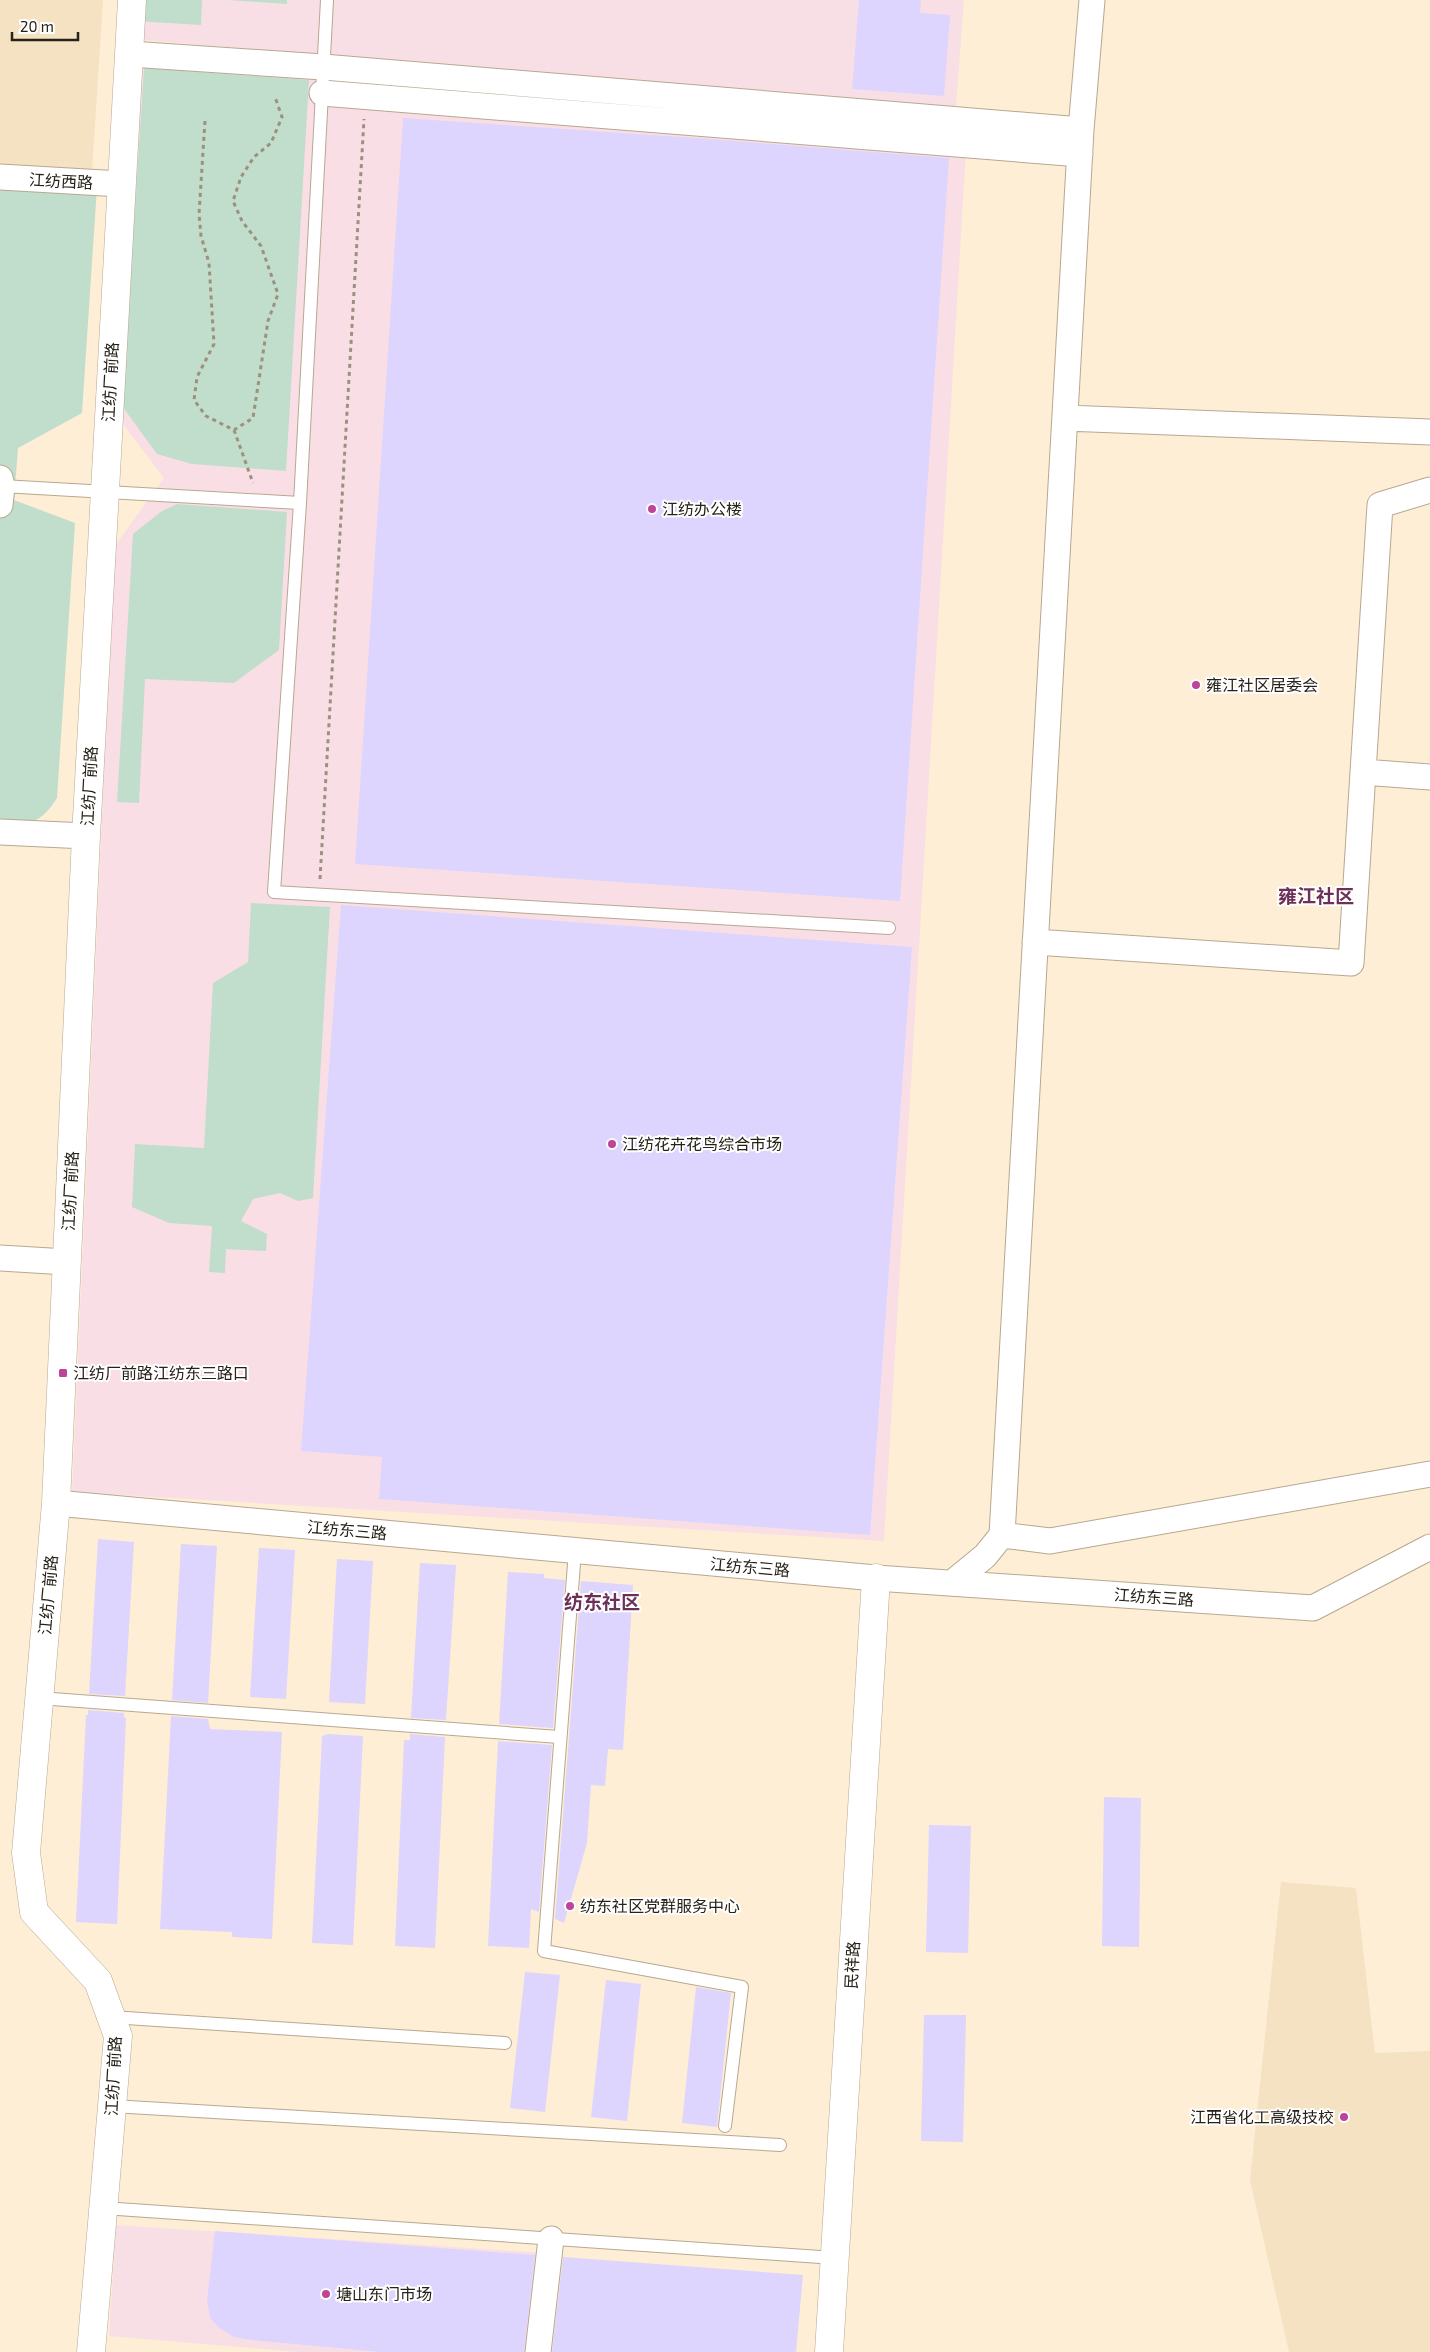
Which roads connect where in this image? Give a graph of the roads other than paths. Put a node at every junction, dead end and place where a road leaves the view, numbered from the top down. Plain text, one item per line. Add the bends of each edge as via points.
1 (132, 0) edge
2 (327, 0) edge
3 (1092, 0) edge
4 (130, 54) junction
5 (323, 67) junction
6 (322, 93) junction
7 (1080, 142) junction
8 (0, 178) edge
9 (121, 184) junction
10 (1065, 418) junction
11 (1430, 432) edge
12 (1, 490) edge
13 (1430, 490) edge
14 (104, 493) junction
15 (300, 503) junction
16 (1363, 772) junction
17 (1430, 777) edge
18 (0, 832) edge
19 (86, 836) junction
20 (889, 928) dead end
21 (1035, 942) junction
22 (0, 1258) edge
23 (67, 1262) junction
24 (1430, 1474) edge
25 (56, 1503) junction
26 (1002, 1535) junction
27 (1430, 1547) edge
28 (575, 1551) junction
29 (883, 1579) junction
30 (952, 1583) junction
31 (40, 1698) junction
32 (559, 1737) junction
33 (111, 2017) junction
34 (505, 2044) dead end
35 (112, 2106) junction
36 (724, 2126) dead end
37 (780, 2145) dead end
38 (103, 2208) junction
39 (551, 2239) junction
40 (834, 2258) junction
41 (91, 2352) edge
42 (538, 2352) edge
43 (829, 2352) edge
44 (842, 2352) edge

1 - 4 main road, 江纺厂前路
2 - 5 lane
3 - 7 street
4 - 5 street
4 - 9 main road, 江纺厂前路
5 - 6 lane
5 - 7 street
6 - 7 street
6 - 15 lane
7 - 10 street
8 - 9 street, 江纺西路
9 - 14 main road, 江纺厂前路
10 - 11 street
10 - 21 street
12 - 14 lane
13 - 16 street via 1380,505
14 - 15 lane
14 - 19 main road, 江纺厂前路
15 - 20 lane via 274,892
16 - 17 street
16 - 21 street via 1351,963
18 - 19 street
19 - 23 main road, 江纺厂前路
21 - 26 street
22 - 23 street
23 - 25 main road, 江纺厂前路
24 - 26 street via 1050,1541
25 - 28 street, 江纺东三路
25 - 31 main road, 江纺厂前路
26 - 30 street via 985,1556
27 - 30 street, 江纺东三路 via 1313,1608
28 - 29 street, 江纺东三路
28 - 32 lane
29 - 30 street, 江纺东三路
29 - 40 main road, 民祥路
29 - 44 main road, 民祥路
31 - 32 lane
31 - 33 main road, 江纺厂前路 via 26,1853 34,1912 98,1981
32 - 36 lane via 544,1951 742,1987
33 - 34 lane
33 - 35 main road, 江纺厂前路 via 118,2036
35 - 37 lane
35 - 38 main road, 江纺厂前路
38 - 39 lane
38 - 41 main road, 江纺厂前路
39 - 40 lane
39 - 42 street
40 - 43 main road, 民祥路

